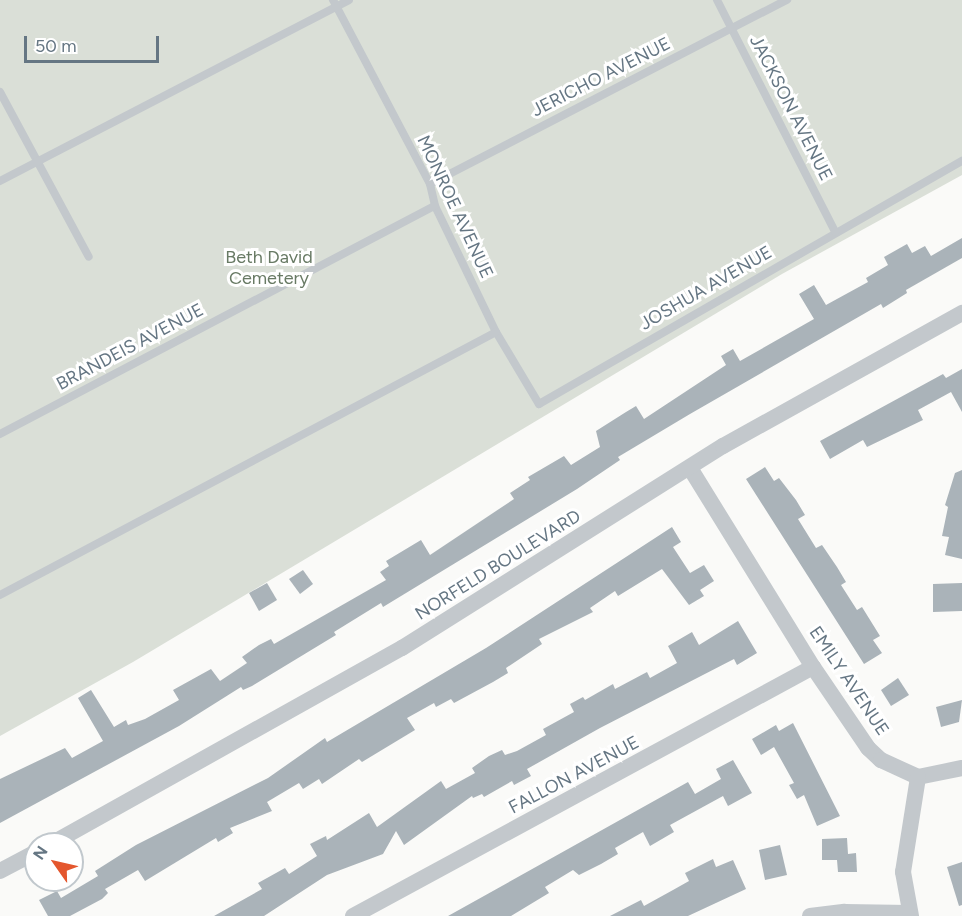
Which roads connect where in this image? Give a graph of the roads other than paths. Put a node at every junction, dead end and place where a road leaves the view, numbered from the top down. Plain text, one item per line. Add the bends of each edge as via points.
1 (348, 0) edge
2 (717, 0) edge
3 (787, 0) edge
4 (334, 3) edge
5 (732, 28) junction
6 (0, 92) edge
7 (38, 161) junction
8 (962, 161) edge
9 (0, 181) edge
10 (430, 184) junction
11 (435, 206) junction
12 (835, 232) junction
13 (89, 256) dead end
14 (962, 313) edge
15 (496, 332) junction
16 (0, 434) edge
17 (690, 468) junction
18 (0, 594) edge
19 (813, 668) junction
20 (962, 768) edge
21 (918, 777) junction
22 (72, 832) edge
23 (24, 858) edge
24 (0, 871) edge
25 (910, 915) edge
26 (353, 916) edge
27 (810, 916) edge

1 - 4 lane
2 - 5 lane, JACKSON AVENUE
3 - 5 lane, JERICHO AVENUE
4 - 7 lane
4 - 10 lane, MONROE AVENUE
5 - 10 lane, JERICHO AVENUE
5 - 12 lane, JACKSON AVENUE
6 - 7 lane
7 - 9 lane
7 - 13 lane
8 - 12 lane, JOSHUA AVENUE
10 - 11 lane, MONROE AVENUE
11 - 15 lane, MONROE AVENUE
11 - 16 lane, BRANDEIS AVENUE
12 - 15 lane, JOSHUA AVENUE via 539,404
14 - 17 street, NORFELD BOULEVARD
15 - 18 lane
17 - 19 street, EMILY AVENUE
17 - 22 street, NORFELD BOULEVARD via 402,648
19 - 21 street, EMILY AVENUE via 868,748 889,764
19 - 26 street, FALLON AVENUE
20 - 21 street
21 - 25 street via 904,854 904,891
23 - 24 street
25 - 27 street via 845,912

